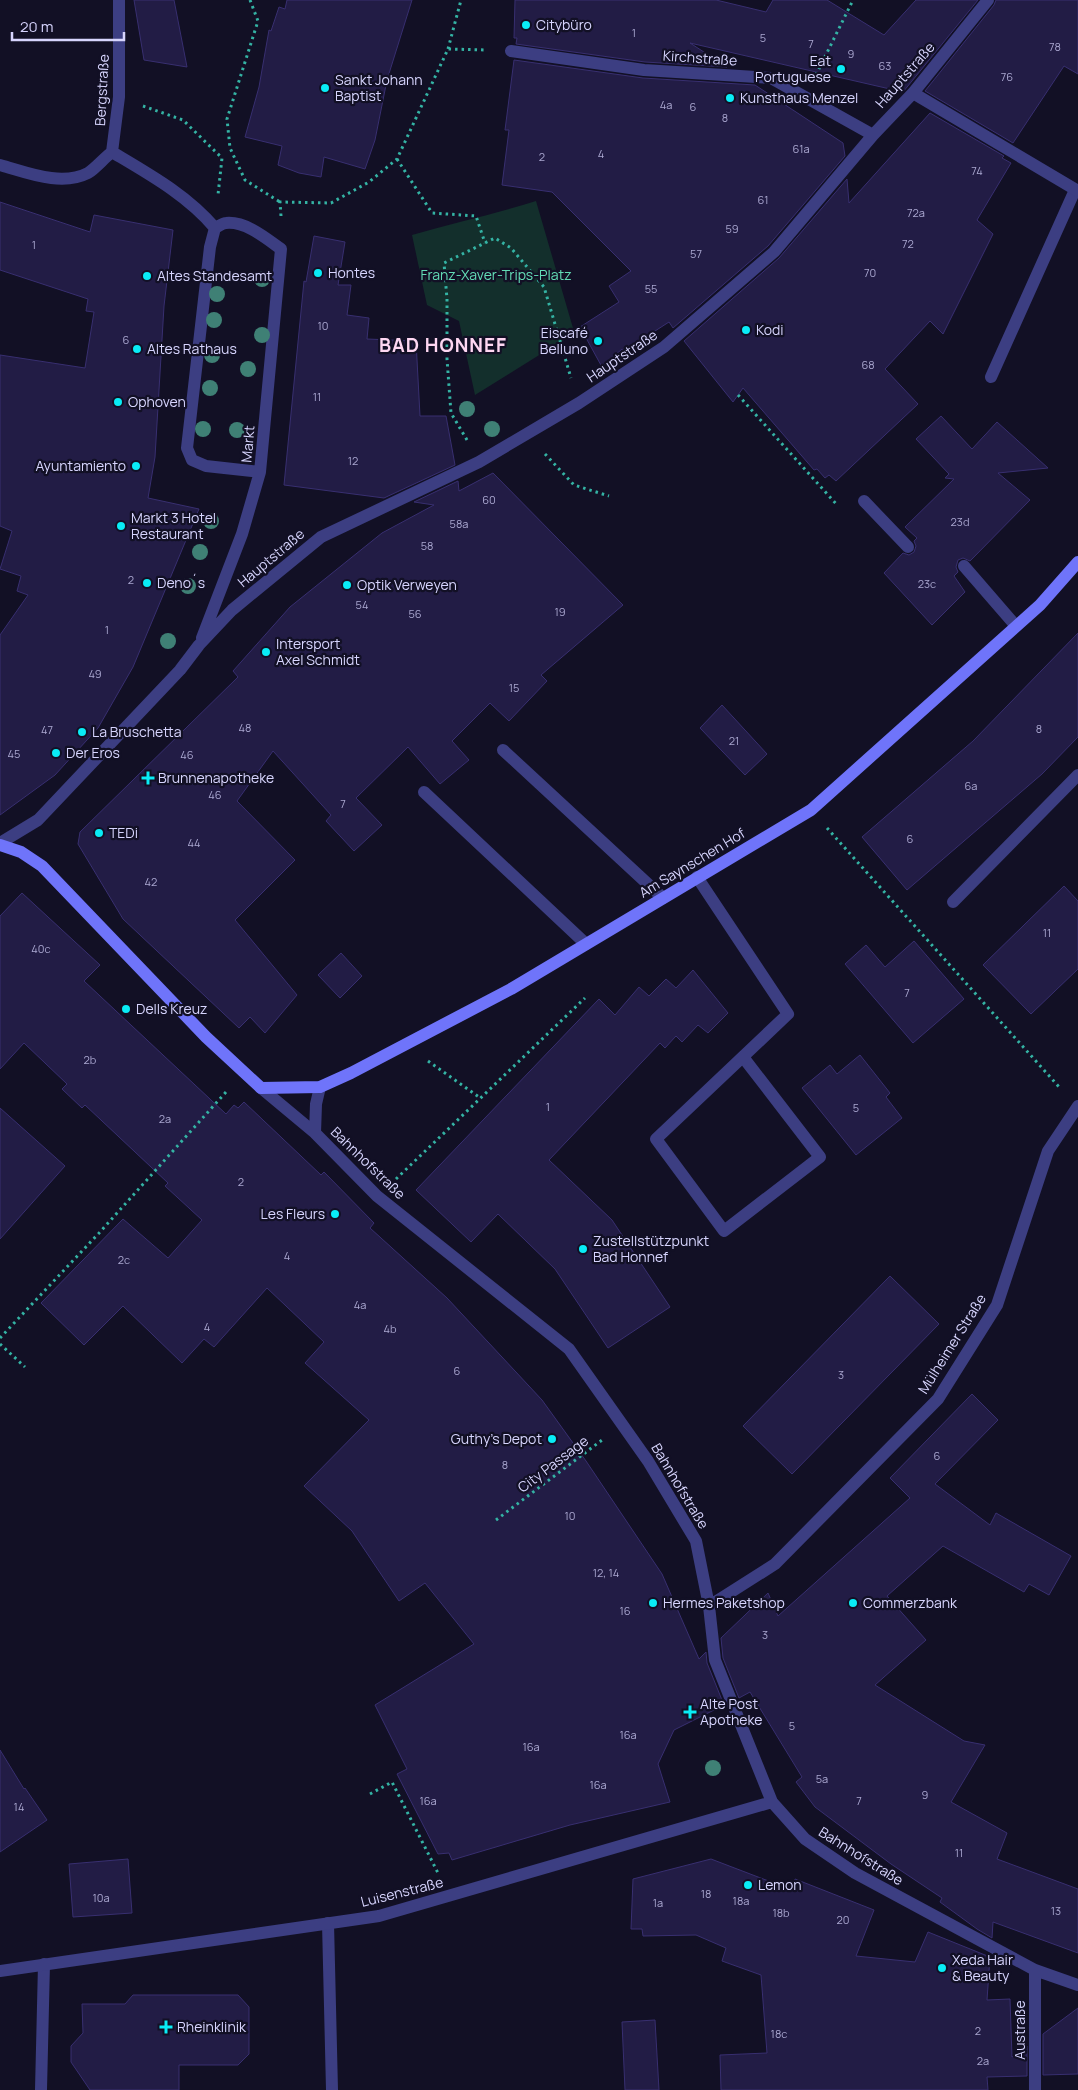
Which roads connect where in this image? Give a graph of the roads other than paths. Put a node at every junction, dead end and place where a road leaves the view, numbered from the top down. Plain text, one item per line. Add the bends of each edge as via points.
1 (119, 0) edge
2 (988, 0) edge
3 (511, 51) road end
4 (913, 93) junction
5 (872, 135) junction
6 (112, 152) junction
7 (0, 164) edge
8 (1076, 191) edge
9 (216, 228) junction
10 (991, 377) dead end
11 (260, 472) junction
12 (864, 501) road end
13 (908, 547) dead end
14 (1078, 562) edge
15 (964, 566) dead end
16 (1016, 626) junction
17 (199, 645) junction
18 (503, 750) dead end
19 (1078, 775) edge
20 (424, 792) dead end
21 (0, 844) edge
22 (697, 877) junction
23 (663, 898) junction
24 (953, 902) dead end
25 (586, 944) junction
26 (743, 1057) junction
27 (320, 1087) junction
28 (261, 1088) junction
29 (1078, 1106) edge
30 (316, 1133) junction
31 (709, 1606) junction
32 (772, 1802) junction
33 (328, 1922) junction
34 (44, 1964) junction
35 (0, 1970) edge
36 (1035, 1970) junction
37 (1078, 1985) edge
38 (41, 2090) edge
39 (332, 2090) edge
40 (1034, 2090) edge

1 - 6 street, Bergstraße via 119,97
2 - 4 street, Hauptstraße
3 - 5 street, Kirchstraße via 644,70 771,78
4 - 5 street, Hauptstraße
4 - 8 street
5 - 17 street, Hauptstraße via 774,252 664,347 579,403 479,462 320,537 232,610
6 - 7 street via 88,173 66,178 44,177
6 - 9 street via 159,179
8 - 10 street
9 - 11 street, Markt via 226,223 242,226 281,249
9 - 11 street, Markt via 210,247 187,448 192,460 206,466
11 - 17 street, Hauptstraße via 242,534
12 - 13 street
14 - 16 main road, Am Saynschen Hof via 1040,605
15 - 16 street
16 - 22 main road, Am Saynschen Hof via 810,810
17 - 21 street, Hauptstraße via 180,670 38,820
18 - 23 street
19 - 24 street
20 - 25 street
21 - 28 main road, Bahnhofstraße via 21,852 42,866 206,1037
22 - 23 main road, Am Saynschen Hof
22 - 26 street via 788,1014
23 - 25 main road, Am Saynschen Hof
25 - 27 main road, Am Saynschen Hof via 510,989
26 - 26 street via 656,1139 724,1231 820,1157
27 - 28 main road, Am Saynschen Hof
27 - 30 street, Bahnhofstraße via 316,1104
28 - 30 street, Bahnhofstraße
29 - 31 street, Mülheimer Straße via 1048,1151 997,1305 938,1399 775,1564
30 - 31 street, Bahnhofstraße via 377,1196 568,1350 648,1460 696,1541
31 - 32 street, Bahnhofstraße via 715,1660
32 - 33 street, Luisenstraße via 379,1916
32 - 36 street, Bahnhofstraße via 805,1839 855,1873
33 - 34 street, Luisenstraße
33 - 39 street
34 - 35 street, Luisenstraße
34 - 38 street
36 - 37 street, Bahnhofstraße
36 - 40 street, Austraße

